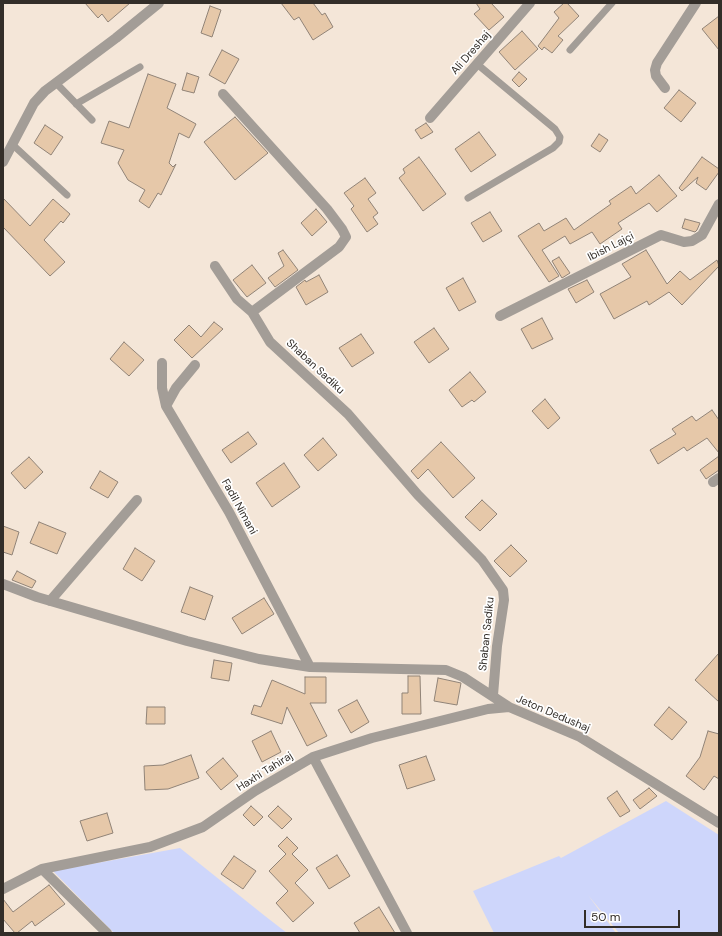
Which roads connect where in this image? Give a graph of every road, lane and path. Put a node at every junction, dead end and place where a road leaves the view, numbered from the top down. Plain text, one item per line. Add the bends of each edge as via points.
1 (159, 3) edge
2 (530, 3) edge
3 (612, 3) edge
4 (696, 3) edge
5 (570, 50) dead end
6 (477, 64) junction
7 (140, 67) dead end
8 (56, 83) junction
9 (665, 88) dead end
10 (223, 94) dead end
11 (76, 104) junction
12 (430, 118) dead end
13 (92, 120) dead end
14 (13, 145) junction
15 (3, 162) edge
16 (67, 195) dead end
17 (468, 198) dead end
18 (719, 204) edge
19 (215, 266) dead end
20 (252, 312) junction
21 (500, 316) dead end
22 (162, 363) dead end
23 (195, 365) dead end
24 (166, 406) junction
25 (137, 500) dead end
26 (3, 584) edge
27 (50, 601) junction
28 (310, 667) junction
29 (493, 695) junction
30 (509, 707) junction
31 (313, 757) junction
32 (719, 823) edge
33 (42, 869) junction
34 (3, 889) edge
35 (107, 933) edge
36 (407, 933) edge

1 - 8 street
2 - 6 street, Ali Dreshaj
3 - 5 lane
4 - 9 street via 657,63 656,76
6 - 12 street, Ali Dreshaj
6 - 17 lane via 560,136 559,142 553,148
7 - 11 lane
8 - 11 lane
8 - 14 street via 34,104
10 - 20 street via 327,209 346,237 339,247
11 - 13 lane
14 - 15 street
14 - 16 lane
18 - 21 street, Ibish Lajçi via 702,236 684,242 661,235
19 - 20 street, Shaban Sadiku via 237,298
20 - 29 street, Shaban Sadiku via 270,342 348,414 418,495 482,560 503,590
22 - 24 street, Fadil Nimani via 162,388
23 - 24 street via 176,388
24 - 28 street, Fadil Nimani via 229,512
25 - 27 street
26 - 27 street
27 - 28 street via 187,641 259,659
28 - 29 street via 446,670
29 - 30 street
30 - 31 street, Jeton Dedushaj via 488,709 372,738
30 - 32 street, Jeton Dedushaj via 580,737
31 - 33 street, Haxhi Tahiraj via 255,791 203,827 150,847
31 - 36 street
33 - 34 street, Haxhi Tahiraj
33 - 35 street

